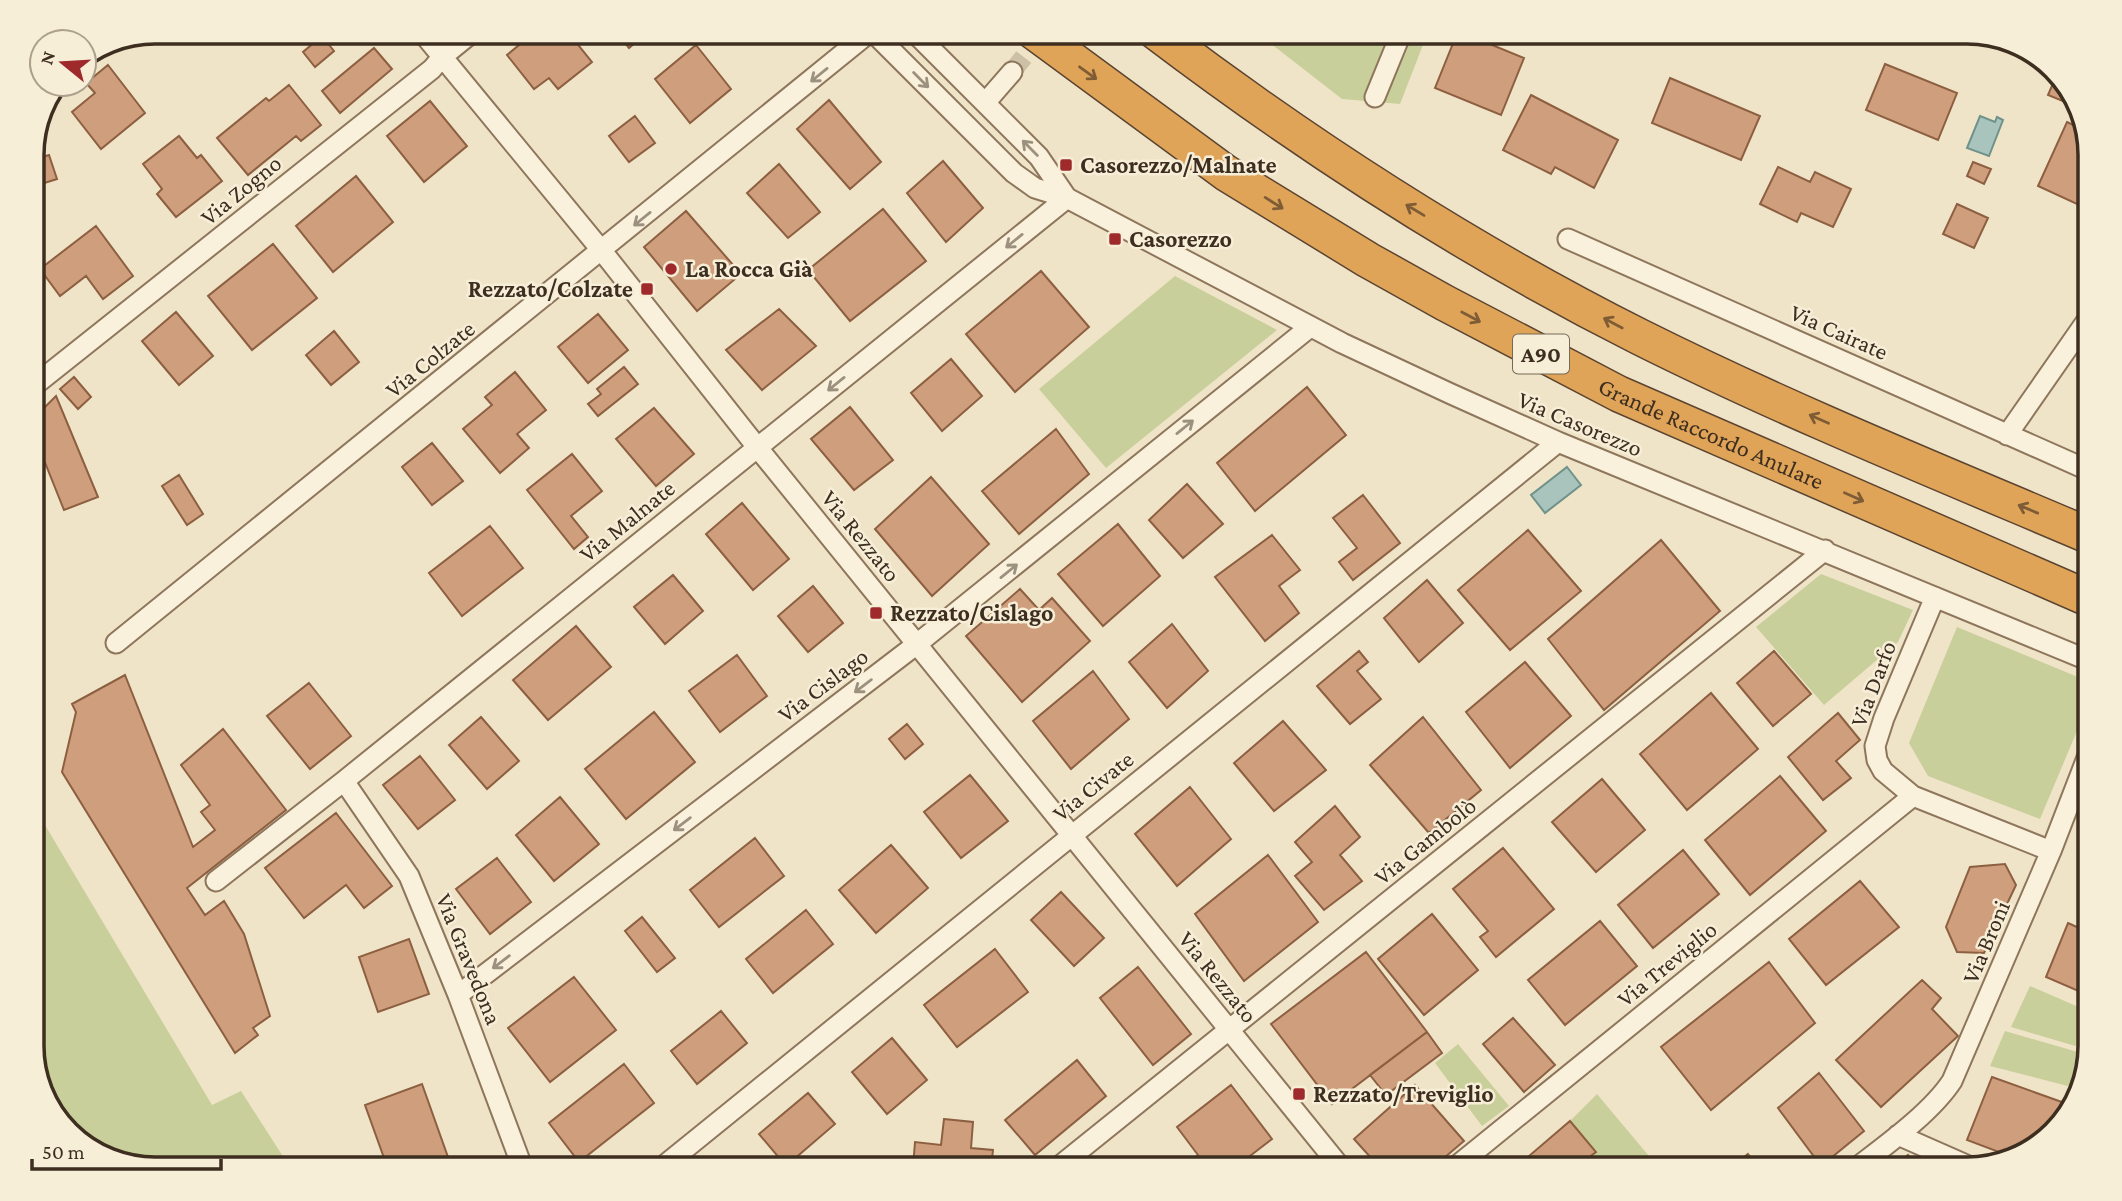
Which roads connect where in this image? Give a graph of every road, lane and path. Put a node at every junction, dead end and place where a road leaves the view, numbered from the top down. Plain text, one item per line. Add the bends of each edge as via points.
1 (431, 44) edge
2 (459, 44) edge
3 (857, 44) edge
4 (884, 44) edge
5 (925, 44) edge
6 (1049, 44) edge
7 (1171, 44) edge
8 (1397, 44) edge
9 (442, 57) junction
10 (1012, 72) tunnel mouth
11 (1375, 97) dead end
12 (985, 103) junction
13 (1067, 198) junction
14 (1568, 239) dead end
15 (602, 251) junction
16 (1310, 327) junction
17 (2078, 333) edge
18 (44, 378) edge
19 (2007, 435) junction
20 (1558, 442) junction
21 (757, 447) junction
22 (2078, 466) edge
23 (2078, 531) edge
24 (1825, 550) junction
25 (2078, 594) edge
26 (1935, 597) junction
27 (116, 643) dead end
28 (918, 644) junction
29 (2078, 656) edge
30 (344, 781) junction
31 (2078, 781) edge
32 (1913, 796) junction
33 (1072, 835) junction
34 (2051, 851) junction
35 (216, 881) dead end
36 (458, 995) junction
37 (1229, 1031) junction
38 (1898, 1135) junction
39 (518, 1157) edge
40 (676, 1157) edge
41 (1072, 1157) edge
42 (1331, 1157) edge
43 (1469, 1157) edge
44 (1871, 1157) edge
45 (1948, 1157) edge

1 - 9 street, Via Rezzato
2 - 9 street, Via Zogno
3 -> 15 street, Via Colzate
4 -> 13 street, Via Casorezzo via 1014,173 1035,188
5 - 12 street, Via Casorezzo
6 -> 25 highway, Grande Raccordo Anulare / A90 via 1226,173 1445,303 1619,394
23 -> 7 highway, A90 via 1887,450 1590,310 1337,162
8 - 11 street
9 - 15 street, Via Rezzato
9 - 18 street, Via Zogno
10 - 12 street
13 -> 12 street, Via Casorezzo via 1039,157
13 - 16 street, Via Casorezzo
13 -> 21 street, Via Malnate
14 - 19 street, Via Cairate
15 - 21 street, Via Rezzato
15 - 27 street, Via Colzate
16 - 20 street, Via Casorezzo
28 -> 16 street, Via Cislago
17 - 19 street
19 - 22 street, Via Cairate
20 - 24 street, Via Casorezzo
20 - 33 street, Via Civate
21 - 28 street, Via Rezzato
21 - 30 street, Via Malnate
24 - 26 street, Via Casorezzo
24 - 37 street, Via Gambolò
26 - 29 street, Via Casorezzo
26 - 32 street, Via Darfo via 1875,746 1883,771
28 - 33 street, Via Rezzato
28 -> 36 street, Via Cislago
30 - 35 street, Via Malnate
30 - 36 street, Via Gravedona via 409,876
31 - 34 street, Via Broni
32 - 34 street, Via Darfo
32 - 43 street, Via Treviglio
33 - 37 street, Via Rezzato
33 - 40 street, Via Civate
34 - 38 street, Via Broni via 1952,1081
36 - 39 street, Via Gravedona
37 - 41 street, Via Gambolò
37 - 42 street, Via Rezzato
38 - 44 street
38 - 45 street

